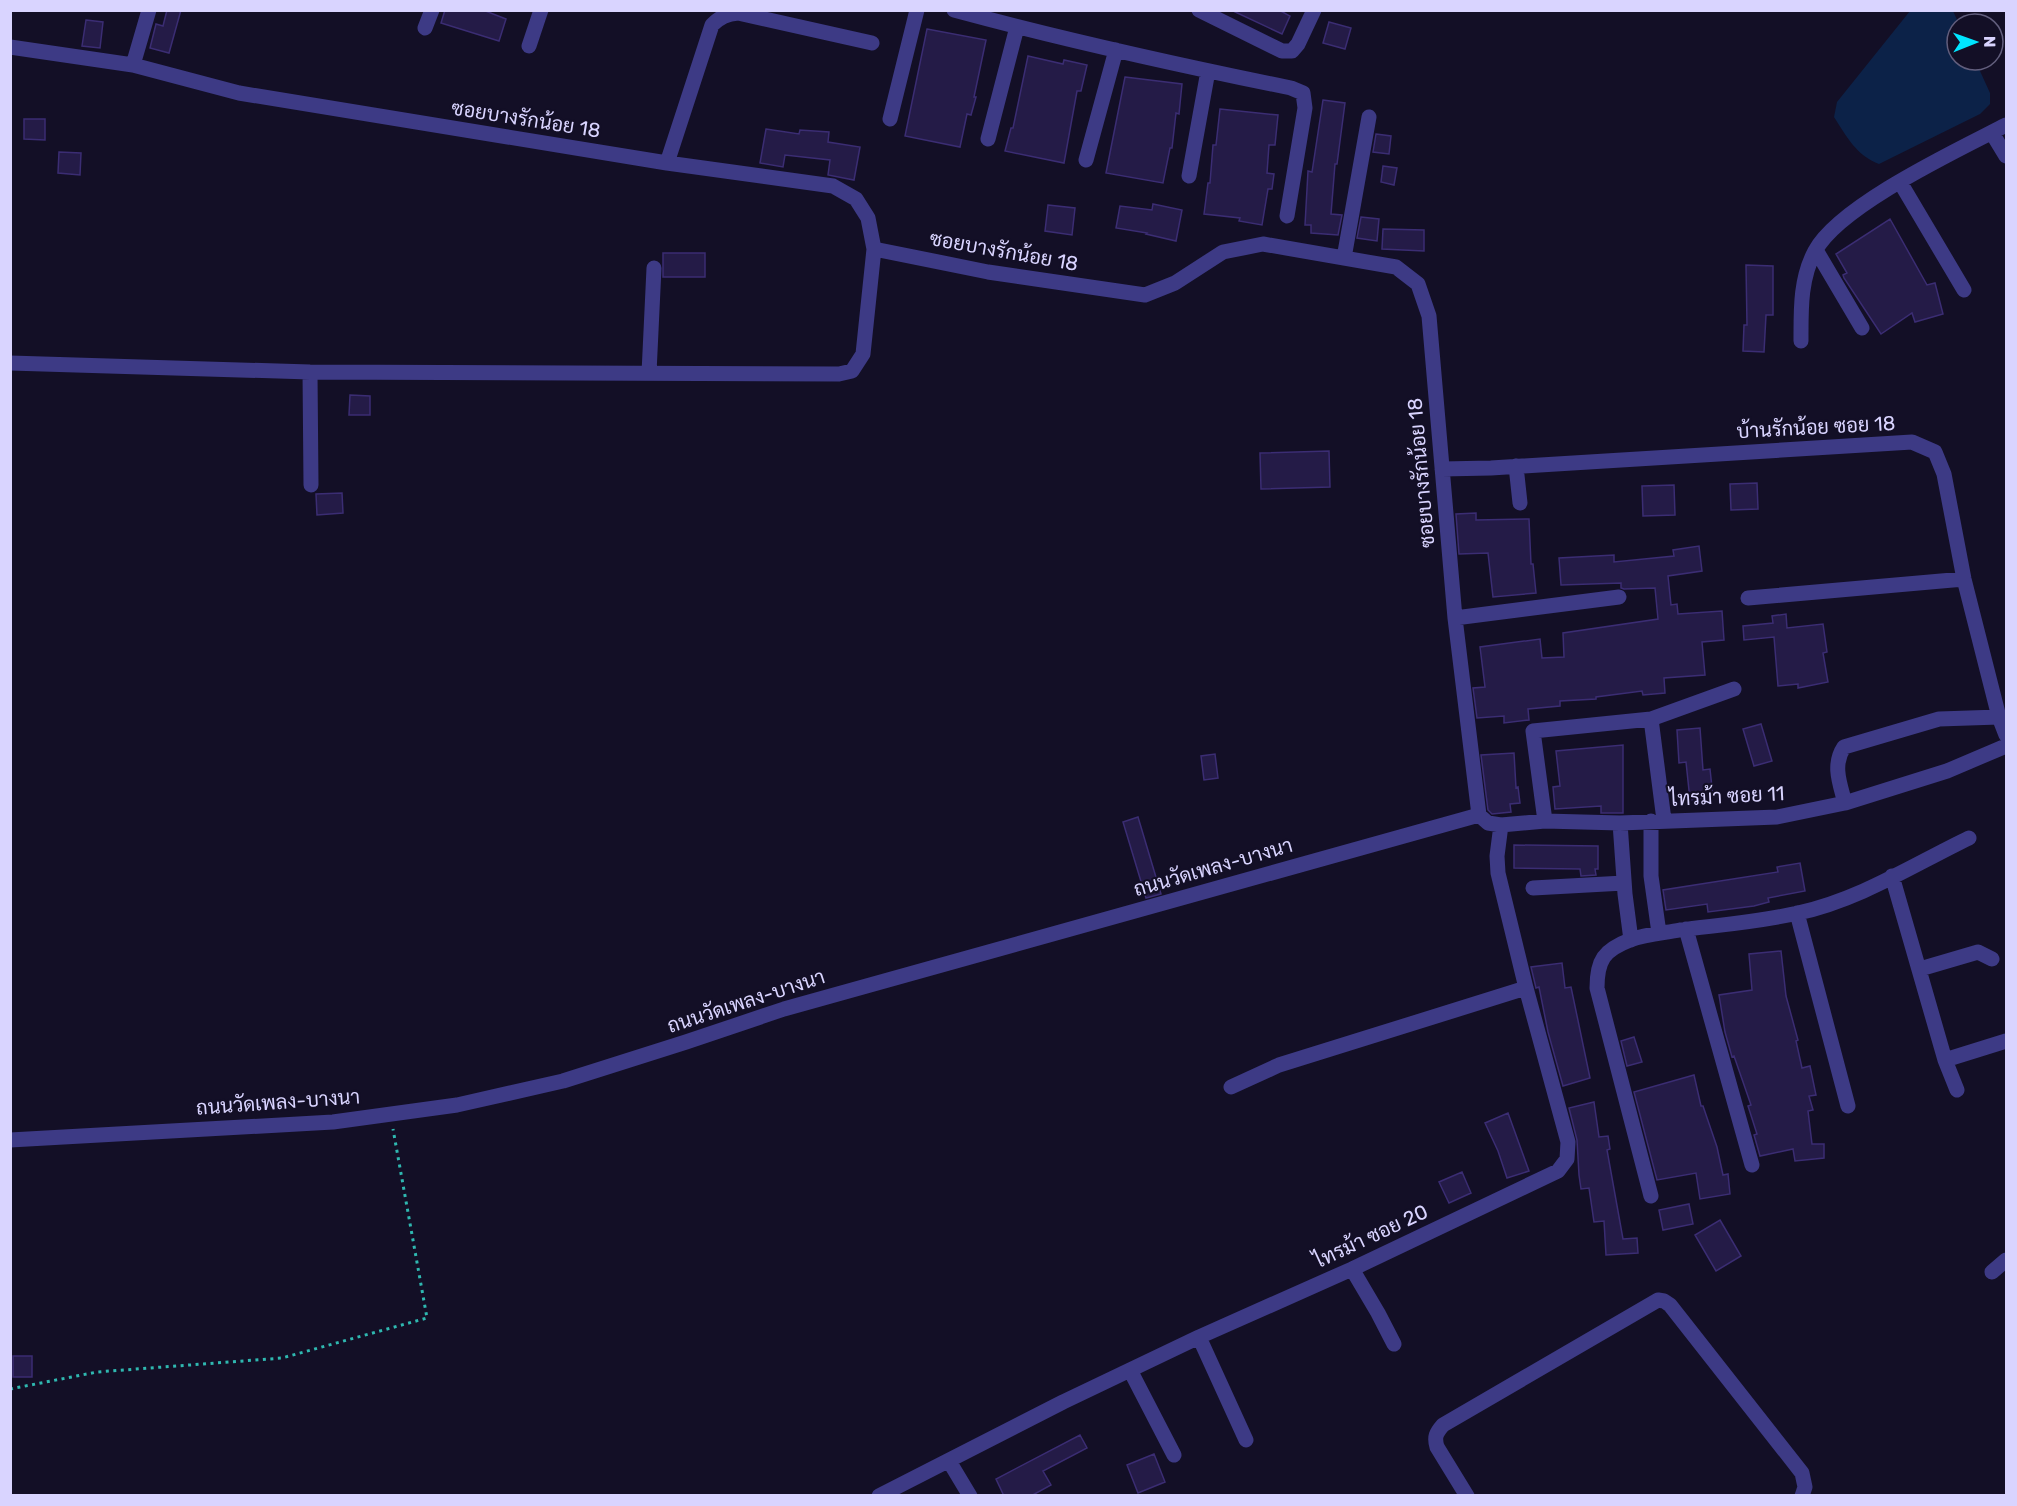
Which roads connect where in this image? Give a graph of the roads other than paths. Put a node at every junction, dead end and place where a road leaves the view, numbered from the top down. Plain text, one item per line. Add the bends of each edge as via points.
1 (149, 10) edge
2 (432, 10) edge
3 (541, 10) edge
4 (917, 10) edge
5 (954, 10) edge
6 (1199, 10) edge
7 (1314, 10) edge
8 (1017, 27) junction
9 (425, 28) dead end
10 (872, 44) dead end
11 (529, 46) dead end
12 (10, 47) edge
13 (1116, 50) junction
14 (134, 65) junction
15 (1208, 71) junction
16 (1369, 117) dead end
17 (890, 119) dead end
18 (2007, 125) edge
19 (1992, 133) junction
20 (988, 139) dead end
21 (2007, 156) edge
22 (1086, 160) dead end
23 (667, 163) junction
24 (1189, 176) dead end
25 (1900, 182) junction
26 (1287, 216) dead end
27 (874, 249) junction
28 (1816, 250) junction
29 (1344, 258) junction
30 (654, 268) dead end
31 (1964, 290) dead end
32 (1862, 328) dead end
33 (1801, 341) dead end
34 (10, 363) edge
35 (310, 372) junction
36 (649, 374) junction
37 (1516, 466) junction
38 (1442, 469) junction
39 (311, 485) dead end
40 (1520, 502) dead end
41 (1964, 579) junction
42 (1619, 597) dead end
43 (1748, 598) dead end
44 (1455, 618) junction
45 (1734, 689) dead end
46 (1999, 717) junction
47 (1650, 719) junction
48 (2007, 735) edge
49 (2007, 746) edge
50 (1845, 803) junction
51 (1479, 815) junction
52 (1545, 821) junction
53 (1657, 821) junction
54 (1620, 823) junction
55 (1502, 825) junction
56 (1969, 838) dead end
57 (1893, 876) junction
58 (1624, 883) junction
59 (1533, 888) dead end
60 (1797, 913) junction
61 (1686, 929) junction
62 (1659, 933) junction
63 (1631, 940) junction
64 (1992, 959) dead end
65 (1920, 969) junction
66 (1526, 988) junction
67 (2007, 1041) edge
68 (1945, 1060) junction
69 (1231, 1087) dead end
70 (1957, 1090) dead end
71 (1848, 1106) dead end
72 (10, 1140) edge
73 (1752, 1165) dead end
74 (1651, 1196) dead end
75 (2007, 1260) edge
76 (1352, 1269) junction
77 (1992, 1272) dead end
78 (1198, 1337) junction
79 (1394, 1344) dead end
80 (1130, 1370) junction
81 (1246, 1440) dead end
82 (1174, 1455) dead end
83 (949, 1461) junction
84 (879, 1496) edge
85 (970, 1496) edge
86 (1467, 1496) edge
87 (1802, 1496) edge

1 - 14 street
2 - 9 street
3 - 11 street
4 - 17 street
5 - 8 street
6 - 7 street via 1282,51 1292,51
8 - 13 street
8 - 20 street
10 - 23 street via 754,16 728,14 718,19 712,25
12 - 14 street, ซอยบางรักน้อย 18
13 - 15 street
13 - 22 street
14 - 23 street, ซอยบางรักน้อย 18 via 239,93
15 - 24 street
15 - 26 street via 1303,93 1305,108
16 - 29 street
18 - 19 street
19 - 21 street
19 - 25 street
23 - 27 street, ซอยบางรักน้อย 18 via 832,186 856,199 868,218
25 - 28 street via 1857,208 1830,231
25 - 31 street
27 - 29 street, ซอยบางรักน้อย 18 via 988,272 1145,295 1175,283 1224,252 1263,244
27 - 36 street via 863,354 852,370 839,374
28 - 32 street
28 - 33 street via 1803,288
29 - 38 street, ซอยบางรักน้อย 18 via 1396,267 1418,284 1429,316
30 - 36 street
34 - 35 street
35 - 36 street
35 - 39 street
37 - 38 street, บ้านรักน้อย ซอย 18
37 - 40 street
37 - 41 street, บ้านรักน้อย ซอย 18 via 1912,442 1935,452 1944,474
38 - 44 street, ซอยบางรักน้อย 18
41 - 43 street
41 - 46 street, บ้านรักน้อย ซอย 18
42 - 44 street
44 - 51 street, ซอยบางรักน้อย 18
45 - 47 street
46 - 48 street, บ้านรักน้อย ซอย 18
46 - 50 street via 1939,718 1844,747 1836,767
47 - 52 street via 1533,731
47 - 53 street
49 - 50 street, ไทรม้า ซอย 11 via 1947,771
50 - 53 street, ไทรม้า ซอย 11 via 1777,817
51 - 55 street, ไทรม้า ซอย 11 via 1488,823
51 - 72 street, ถนนวัดเพลง-บางนา via 784,1009 563,1081 457,1105 333,1122
52 - 54 street, ไทรม้า ซอย 11
52 - 55 street, ไทรม้า ซอย 11
53 - 54 street, ไทรม้า ซอย 11
53 - 62 street via 1651,876
54 - 58 street
55 - 66 street, ไทรม้า ซอย 20 via 1498,873
56 - 57 street
57 - 60 street via 1854,896
57 - 65 street
58 - 59 street
58 - 63 street
60 - 61 street
60 - 71 street
61 - 62 street
61 - 73 street
62 - 63 street
63 - 74 street via 1601,960 1597,988
64 - 65 street via 1978,952
65 - 68 street
66 - 69 street via 1280,1065
66 - 76 street, ไทรม้า ซอย 20 via 1568,1142 1568,1159 1558,1171
67 - 68 street
68 - 70 street
75 - 77 street
76 - 78 street, ไทรม้า ซอย 20
76 - 79 street
78 - 80 street, ไทรม้า ซอย 20
78 - 81 street
80 - 82 street
80 - 83 street, ไทรม้า ซอย 20
83 - 84 street, ไทรม้า ซอย 20
83 - 85 street
86 - 87 street via 1437,1447 1436,1432 1658,1300 1670,1305 1802,1473

